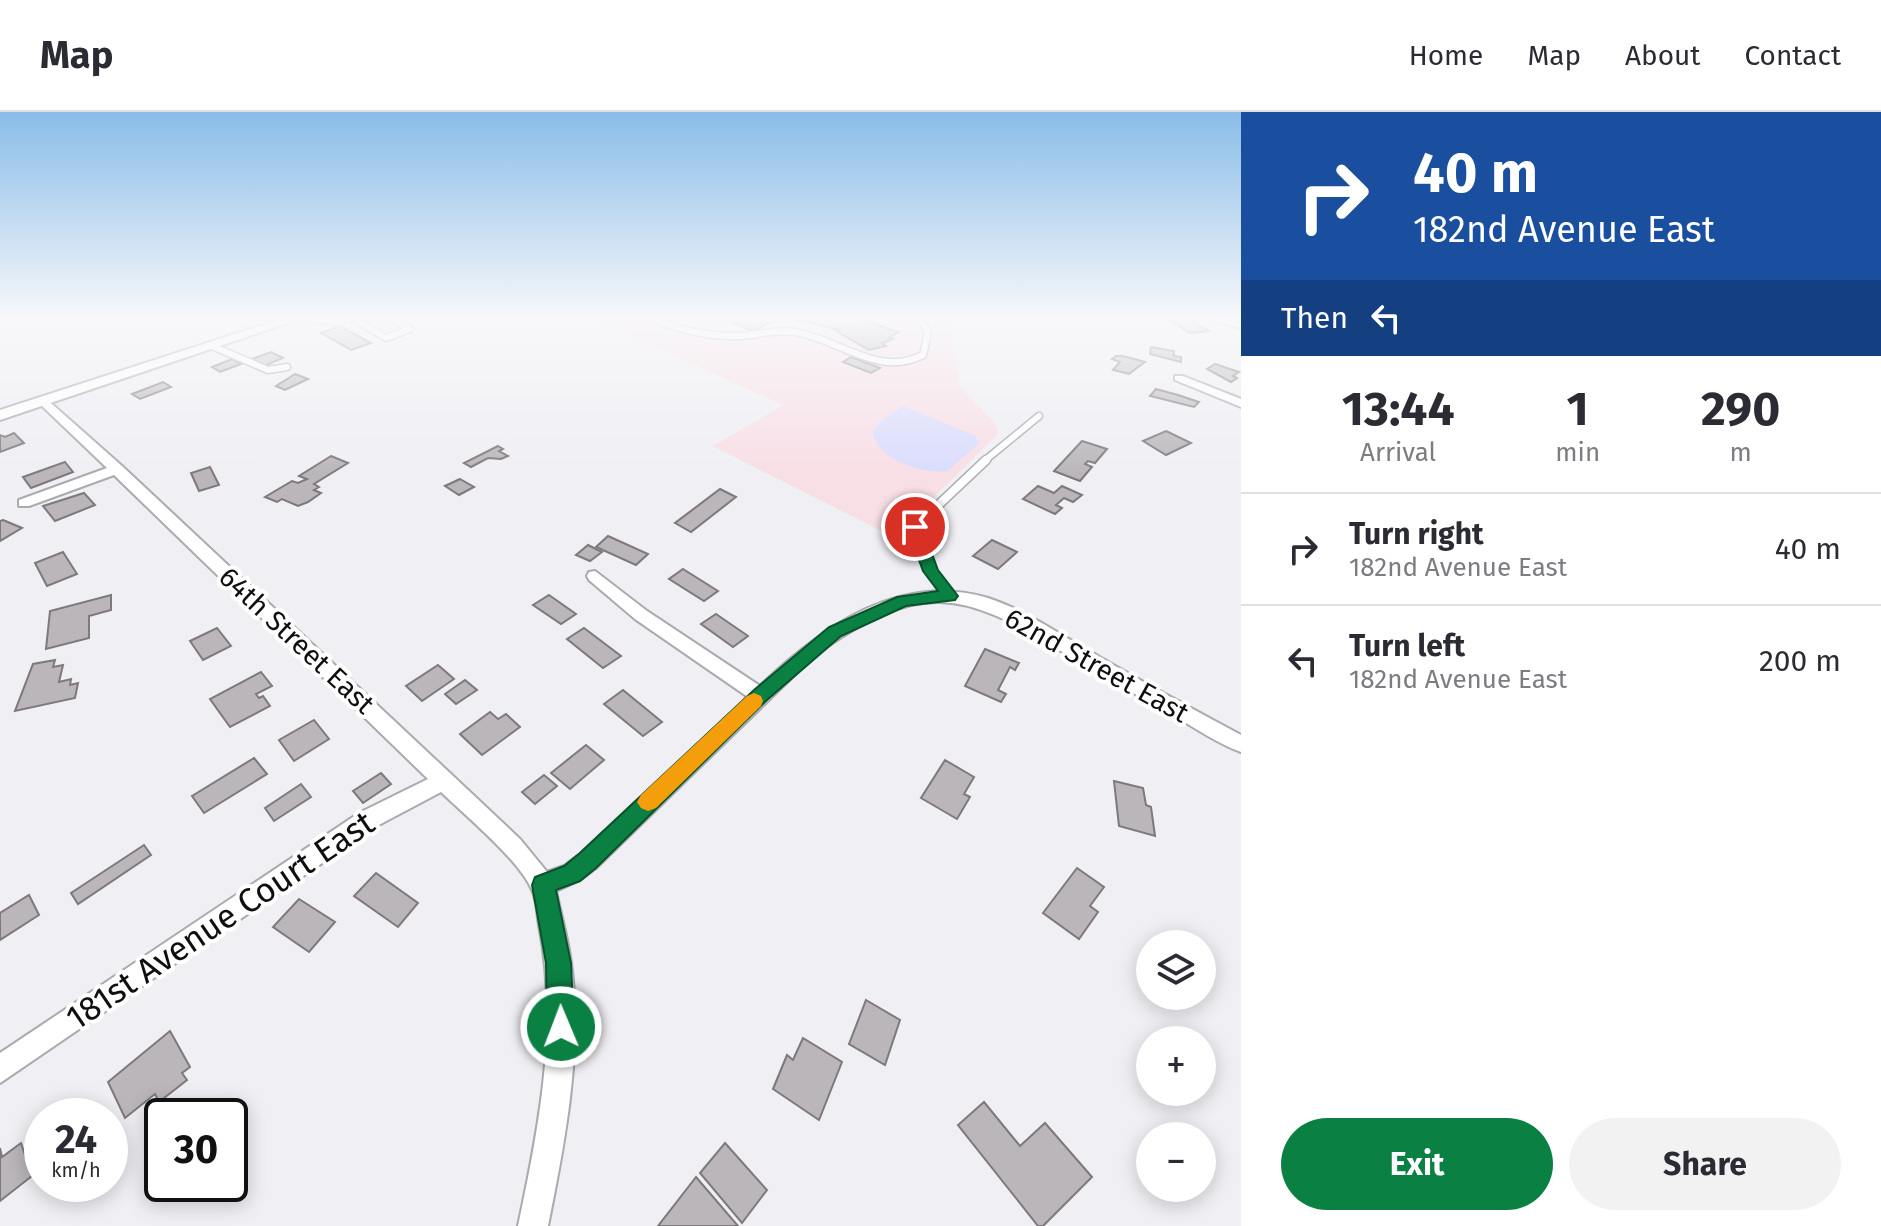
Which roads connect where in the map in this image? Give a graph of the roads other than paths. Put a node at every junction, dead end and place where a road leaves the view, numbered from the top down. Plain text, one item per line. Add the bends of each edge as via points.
1 (139, 370) edge
2 (1179, 378) dead end
3 (44, 401) junction
4 (1241, 403) edge
5 (0, 415) edge
6 (1039, 416) dead end
7 (117, 469) junction
8 (24, 503) dead end
9 (595, 576) dead end
10 (949, 596) junction
11 (760, 695) junction
12 (1241, 744) edge
13 (445, 781) junction
14 (543, 885) junction
15 (0, 1069) edge
16 (533, 1226) edge

1 - 3 street
2 - 4 street
3 - 5 street
3 - 7 street, 64th Street East
6 - 10 lane via 915,527 931,571
7 - 8 street
7 - 13 street, 64th Street East
9 - 11 street via 641,615
10 - 11 street via 903,601 843,627
10 - 12 street, 62nd Street East via 1010,615
11 - 14 street via 588,861
13 - 14 street, 64th Street East via 512,846
13 - 15 street, 181st Avenue Court East via 367,820
14 - 16 street via 559,963 560,1053

